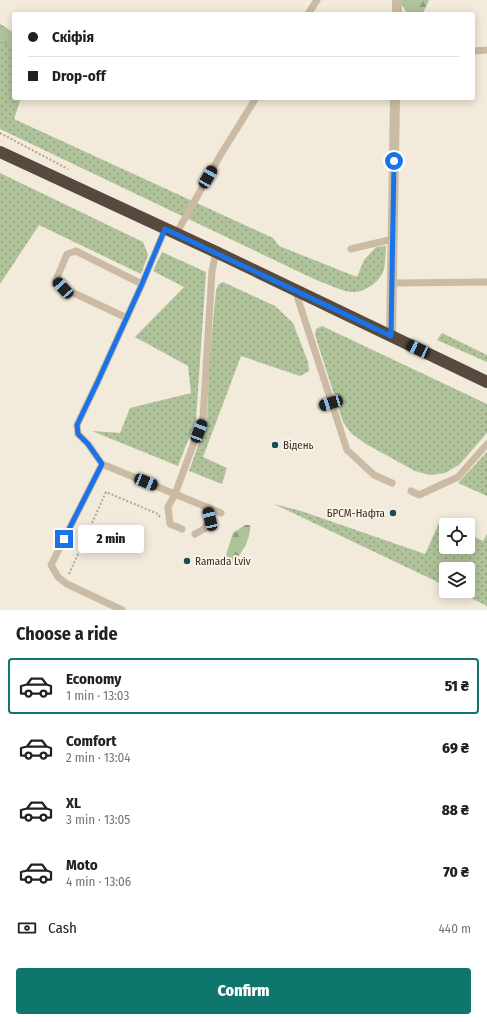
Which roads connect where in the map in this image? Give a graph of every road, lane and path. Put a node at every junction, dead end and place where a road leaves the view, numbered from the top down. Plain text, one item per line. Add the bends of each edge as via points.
1 (317, 0) edge
2 (397, 0) edge
3 (309, 12) edge
4 (397, 12) edge
5 (487, 50) edge
6 (475, 51) edge
7 (255, 100) edge
8 (395, 100) edge
9 (0, 152) edge
10 (170, 231) junction
11 (392, 239) junction
12 (351, 249) dead end
13 (216, 252) junction
14 (487, 282) edge
15 (392, 283) junction
16 (142, 284) junction
17 (295, 290) junction
18 (127, 318) junction
19 (391, 336) junction
20 (487, 382) edge
21 (331, 403) junction
22 (321, 406) dead end
23 (487, 444) edge
24 (102, 464) junction
25 (392, 483) dead end
26 (411, 491) dead end
27 (175, 494) junction
28 (208, 507) junction
29 (221, 513) dead end
30 (161, 519) dead end
31 (182, 529) dead end
32 (195, 534) dead end
33 (65, 582) junction
34 (122, 610) edge

1 - 3 lane
2 - 4 street
5 - 6 lane
7 - 10 lane
8 - 11 street
9 - 10 highway
10 - 13 highway
10 - 16 lane
11 - 12 lane
11 - 15 street
13 - 17 highway
13 - 27 lane via 212,271 203,418
14 - 15 lane
15 - 19 street
16 - 18 lane
16 - 18 lane via 76,251 67,254 56,280 63,288
17 - 19 highway
17 - 21 lane
18 - 24 lane via 77,425 78,434
19 - 20 highway
21 - 22 lane
21 - 25 lane via 347,450 374,475
23 - 26 lane via 458,477 419,495
24 - 27 lane
24 - 33 lane via 51,565 58,577
27 - 28 lane
27 - 31 lane via 168,507 170,524
28 - 29 lane
28 - 32 lane via 210,519 204,530
30 - 33 path via 158,514 106,492
33 - 34 lane

